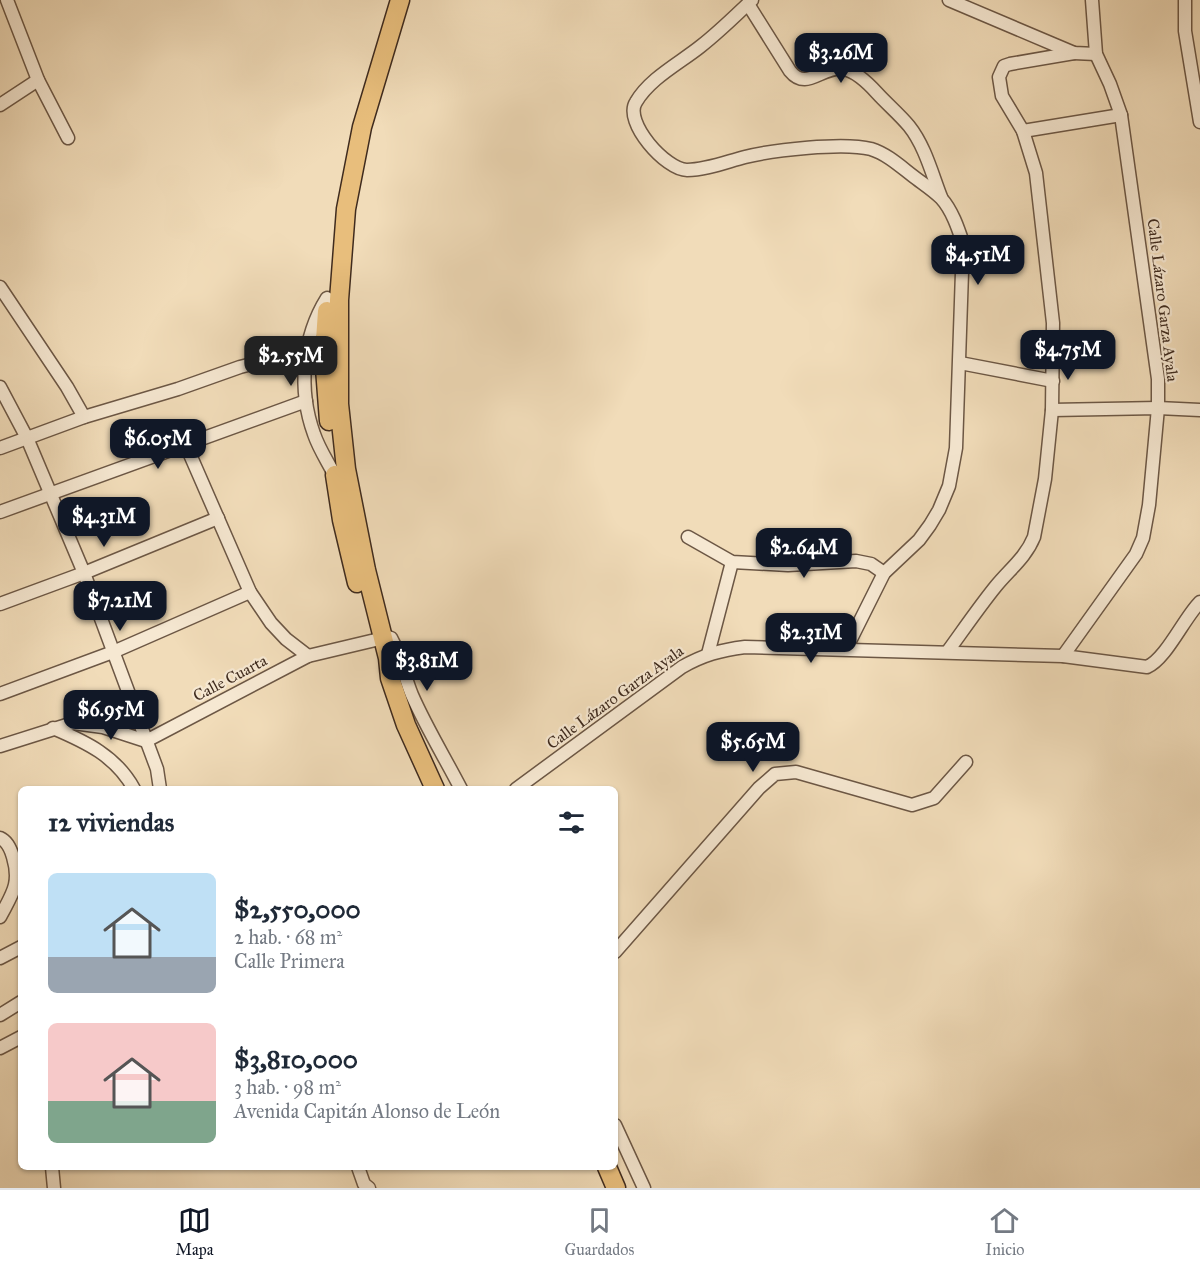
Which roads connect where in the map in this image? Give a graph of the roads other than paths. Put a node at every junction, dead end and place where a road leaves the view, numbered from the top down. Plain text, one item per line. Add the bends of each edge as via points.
1 (7, 0) edge
2 (388, 0) edge
3 (400, 0) edge
4 (949, 0) edge
5 (1092, 0) edge
6 (1185, 0) edge
7 (750, 2) edge
8 (1074, 53) junction
9 (1096, 54) junction
10 (38, 80) junction
11 (0, 105) edge
12 (1121, 115) junction
13 (1200, 122) edge
14 (1023, 131) junction
15 (68, 138) dead end
16 (942, 199) junction
17 (0, 287) edge
18 (327, 298) junction
19 (306, 350) junction
20 (960, 363) junction
21 (1053, 381) junction
22 (0, 387) edge
23 (306, 400) junction
24 (1158, 408) junction
25 (1052, 410) junction
26 (1200, 410) edge
27 (84, 417) junction
28 (27, 438) junction
29 (185, 443) junction
30 (0, 448) edge
31 (335, 476) junction
32 (51, 494) junction
33 (0, 512) edge
34 (218, 518) junction
35 (688, 537) dead end
36 (732, 562) junction
37 (84, 573) junction
38 (884, 573) junction
39 (250, 592) junction
40 (1200, 602) edge
41 (0, 604) edge
42 (378, 639) junction
43 (846, 650) junction
44 (948, 651) junction
45 (113, 652) junction
46 (708, 654) junction
47 (308, 656) junction
48 (1063, 656) junction
49 (0, 694) edge
50 (54, 728) junction
51 (146, 741) junction
52 (0, 746) edge
53 (966, 762) dead end
54 (132, 786) edge
55 (160, 786) edge
56 (434, 786) edge
57 (459, 786) edge
58 (520, 786) edge
59 (0, 838) edge
60 (0, 917) edge
61 (18, 949) edge
62 (618, 949) edge
63 (0, 958) edge
64 (18, 1004) edge
65 (0, 1015) edge
66 (18, 1039) edge
67 (0, 1048) edge
68 (618, 1132) edge
69 (52, 1170) edge
70 (359, 1170) edge
71 (608, 1170) edge
72 (363, 1187) edge
73 (54, 1188) edge
74 (616, 1188) edge
75 (644, 1188) edge

1 - 10 street
2 - 18 main road via 346,146
3 - 42 main road via 355,156 346,208 339,300 339,404 346,469
4 - 8 street
5 - 9 street, Calle Lázaro Garza Ayala
6 - 13 street via 1185,31
7 - 16 street via 797,78 805,80 841,69 854,73 910,127
7 - 16 street via 702,46 648,87 633,108 641,132 667,164 693,170 758,154 857,147 884,154
8 - 9 street
8 - 14 street via 1010,64 1000,71 1002,96
9 - 12 street, Calle Lázaro Garza Ayala
10 - 11 street
10 - 15 street
12 - 14 street
12 - 24 street, Calle Lázaro Garza Ayala via 1156,356
14 - 21 street via 1036,173 1053,323
16 - 20 street via 963,243
17 - 27 street
18 - 19 street via 315,319
18 - 31 main road via 324,355
19 - 23 street
19 - 27 street
20 - 21 street
20 - 38 street via 956,448 949,486 919,540
21 - 25 street
22 - 28 street
23 - 29 street
23 - 31 street via 314,434
24 - 25 street
24 - 26 street
24 - 48 street, Calle Lázaro Garza Ayala via 1143,538 1126,570
25 - 44 street via 1045,479 1031,546
27 - 28 street
28 - 30 street
28 - 32 street
29 - 32 street
29 - 34 street
31 - 42 main road via 342,519
32 - 33 street
32 - 37 street
34 - 37 street
34 - 39 street
35 - 36 street
36 - 38 street via 788,565 856,561 871,564
36 - 46 street
37 - 41 street
37 - 45 street
38 - 43 street
39 - 45 street
39 - 47 street via 271,624
40 - 48 street, Calle Lázaro Garza Ayala via 1157,661 1147,667
42 - 47 street, Calle Cuarta
42 - 56 main road via 388,658 390,678 406,725
42 - 57 street via 391,638 415,701
43 - 44 street, Calle Lázaro Garza Ayala
43 - 46 street, Calle Lázaro Garza Ayala via 745,647
44 - 48 street, Calle Lázaro Garza Ayala
45 - 49 street
45 - 51 street
46 - 58 street, Calle Lázaro Garza Ayala via 682,667
47 - 51 street, Calle Cuarta
50 - 51 street via 83,723
50 - 52 street
50 - 54 street via 90,744 114,762
51 - 55 street
53 - 62 street via 934,798 912,805 796,772 775,774
59 - 60 street via 12,852 17,880
61 - 63 street
64 - 65 street
66 - 67 street
68 - 75 street
69 - 73 street
70 - 72 street
71 - 74 main road

